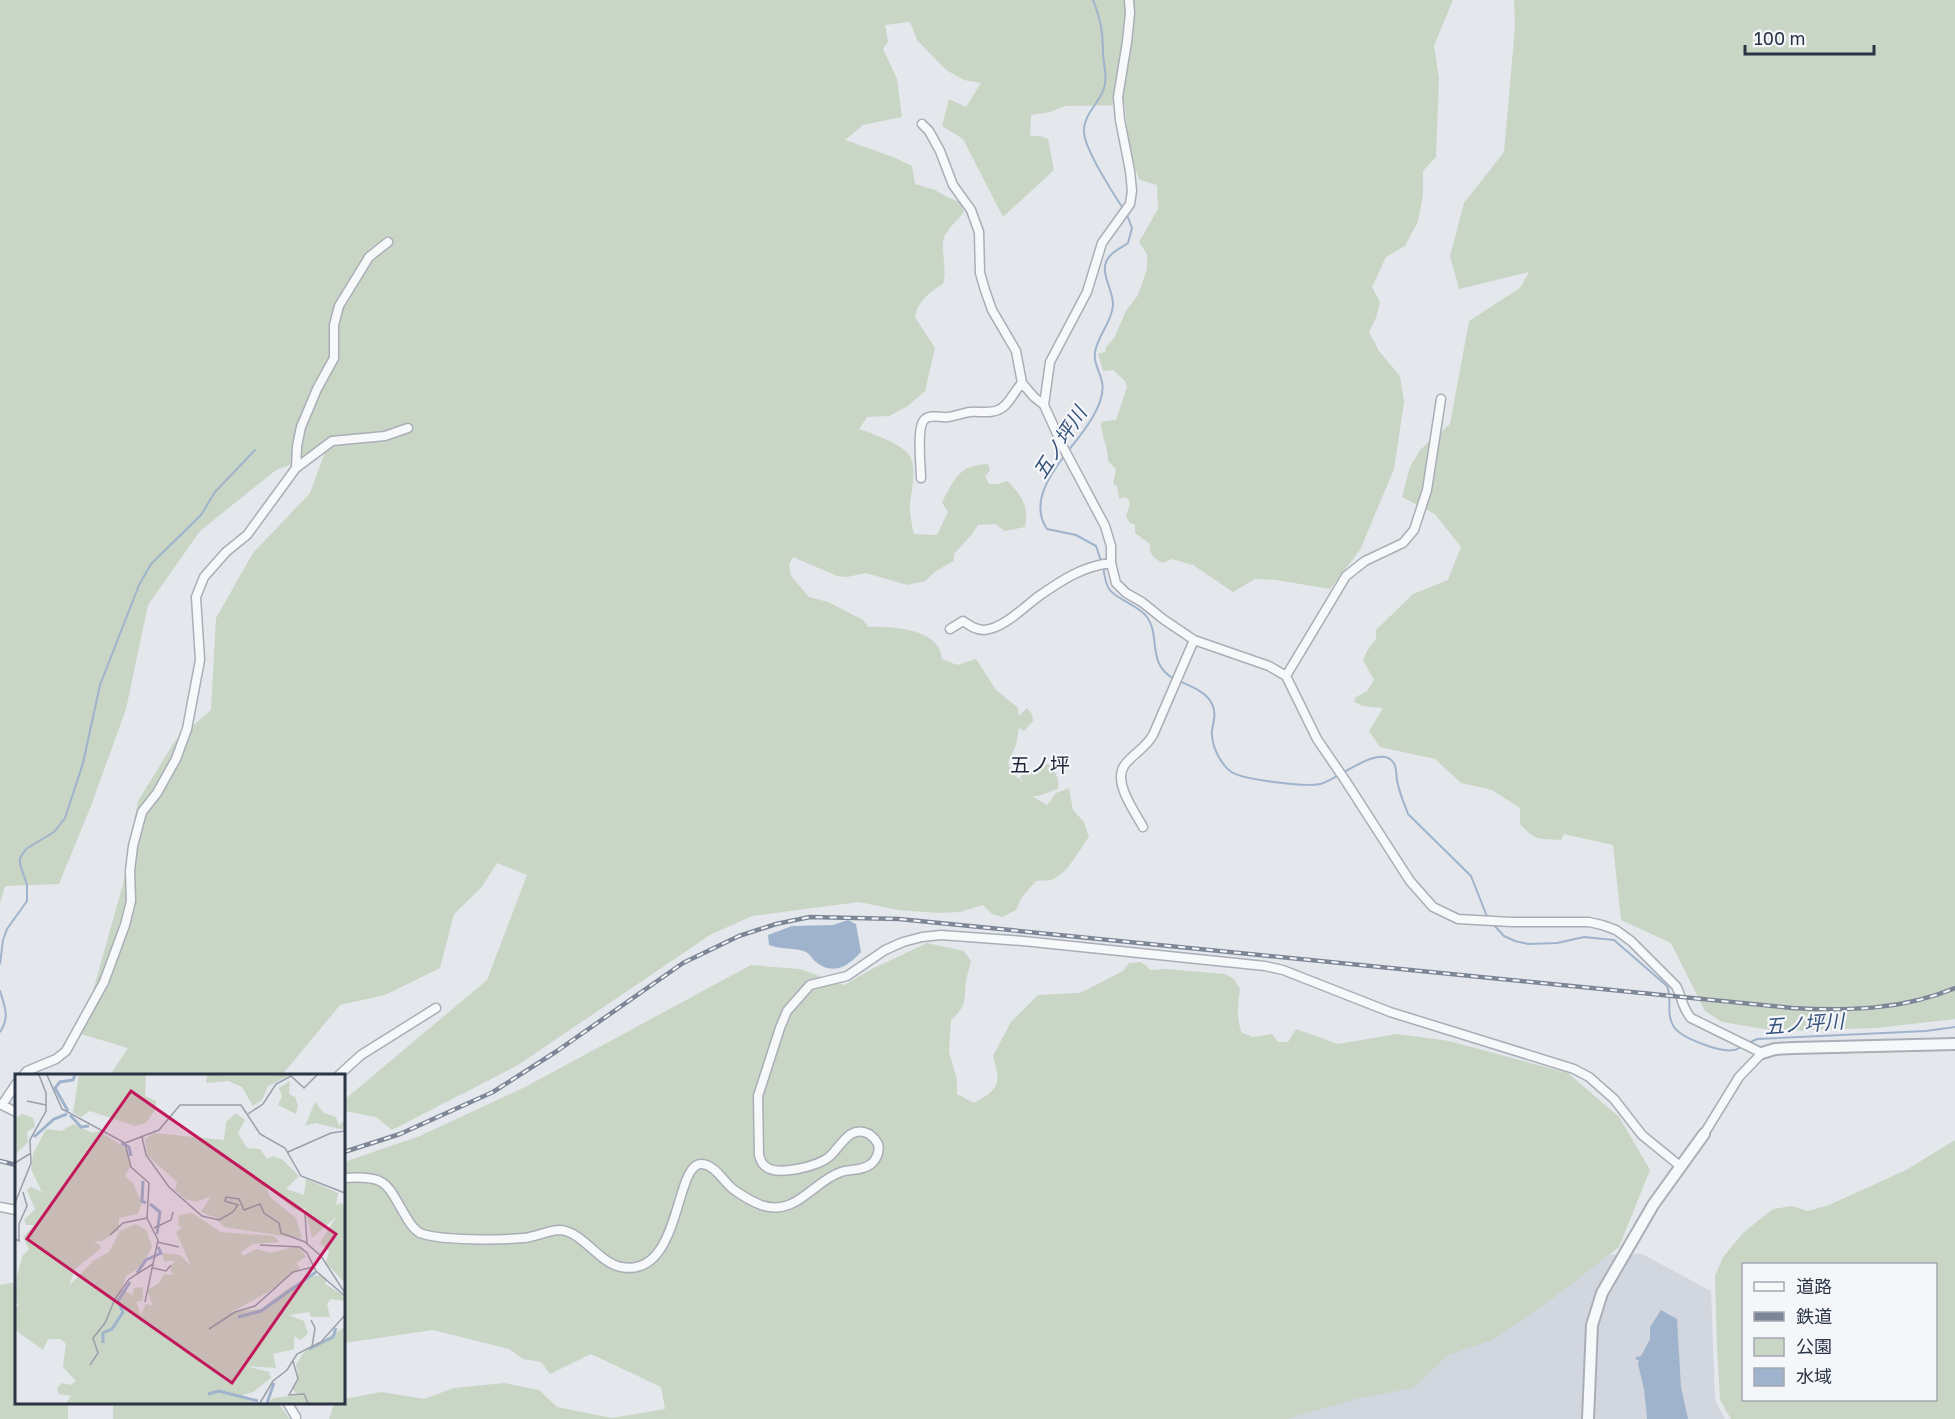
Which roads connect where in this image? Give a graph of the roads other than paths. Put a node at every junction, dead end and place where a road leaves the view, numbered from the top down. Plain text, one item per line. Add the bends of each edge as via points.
1 (1129, 0) edge
2 (922, 124) dead end
3 (388, 242) dead end
4 (1022, 383) junction
5 (1441, 399) dead end
6 (1044, 405) junction
7 (408, 429) dead end
8 (296, 468) junction
9 (921, 478) dead end
10 (1111, 563) junction
11 (950, 629) dead end
12 (1194, 640) junction
13 (1286, 676) junction
14 (1143, 827) dead end
15 (436, 1008) dead end
16 (1955, 1044) edge
17 (1759, 1051) junction
18 (25, 1074) edge
19 (340, 1074) edge
20 (15, 1085) edge
21 (1, 1105) edge
22 (15, 1112) edge
23 (1704, 1134) joint
24 (1680, 1166) junction
25 (345, 1178) edge
26 (0, 1207) edge
27 (15, 1210) edge
28 (288, 1404) edge
29 (296, 1417) dead end
30 (1588, 1419) edge

1 - 6 street via 1118,97 1130,171 1130,204 1102,243 1087,292 1050,362
2 - 4 street via 940,151 953,185 971,210 979,232 980,273 992,310 1016,351
3 - 8 street via 369,257 339,306 334,324 334,358 301,427
4 - 6 street
4 - 9 street via 1003,408 996,411 926,419 920,438
5 - 13 street via 1427,490 1414,530 1403,543 1365,561 1346,576
6 - 10 street via 1105,526
7 - 8 street via 385,436 332,441
8 - 18 street via 247,536 204,577 196,597 200,660 187,729 176,759 142,812 133,846 131,901 125,925 104,982 66,1051
10 - 11 street via 1077,572 995,627 975,629 963,621
10 - 12 street via 1121,590
12 - 13 street via 1269,666
12 - 14 street via 1153,735 1123,768 1124,793
13 - 17 street via 1317,739 1410,881 1433,907 1458,919 1589,922 1616,930 1676,986 1691,1018
15 - 19 street via 361,1055
16 - 17 street
17 - 23 street
20 - 21 street
21 - 22 street
23 - 24 street
24 - 25 street via 1642,1135 1614,1099 1574,1069 1390,1012 1283,970 941,935 903,942 847,976 810,985 787,1011 758,1096 761,1161 770,1169 805,1168 829,1158 852,1133 867,1133 878,1146 871,1164 834,1176 792,1204 779,1208 762,1205 746,1198 712,1168 698,1164 691,1169 670,1233 661,1248 645,1263 623,1268 561,1230 516,1238 456,1239 420,1233 411,1226 391,1190 379,1180
24 - 30 street via 1602,1293 1592,1325
26 - 27 street
28 - 29 street

